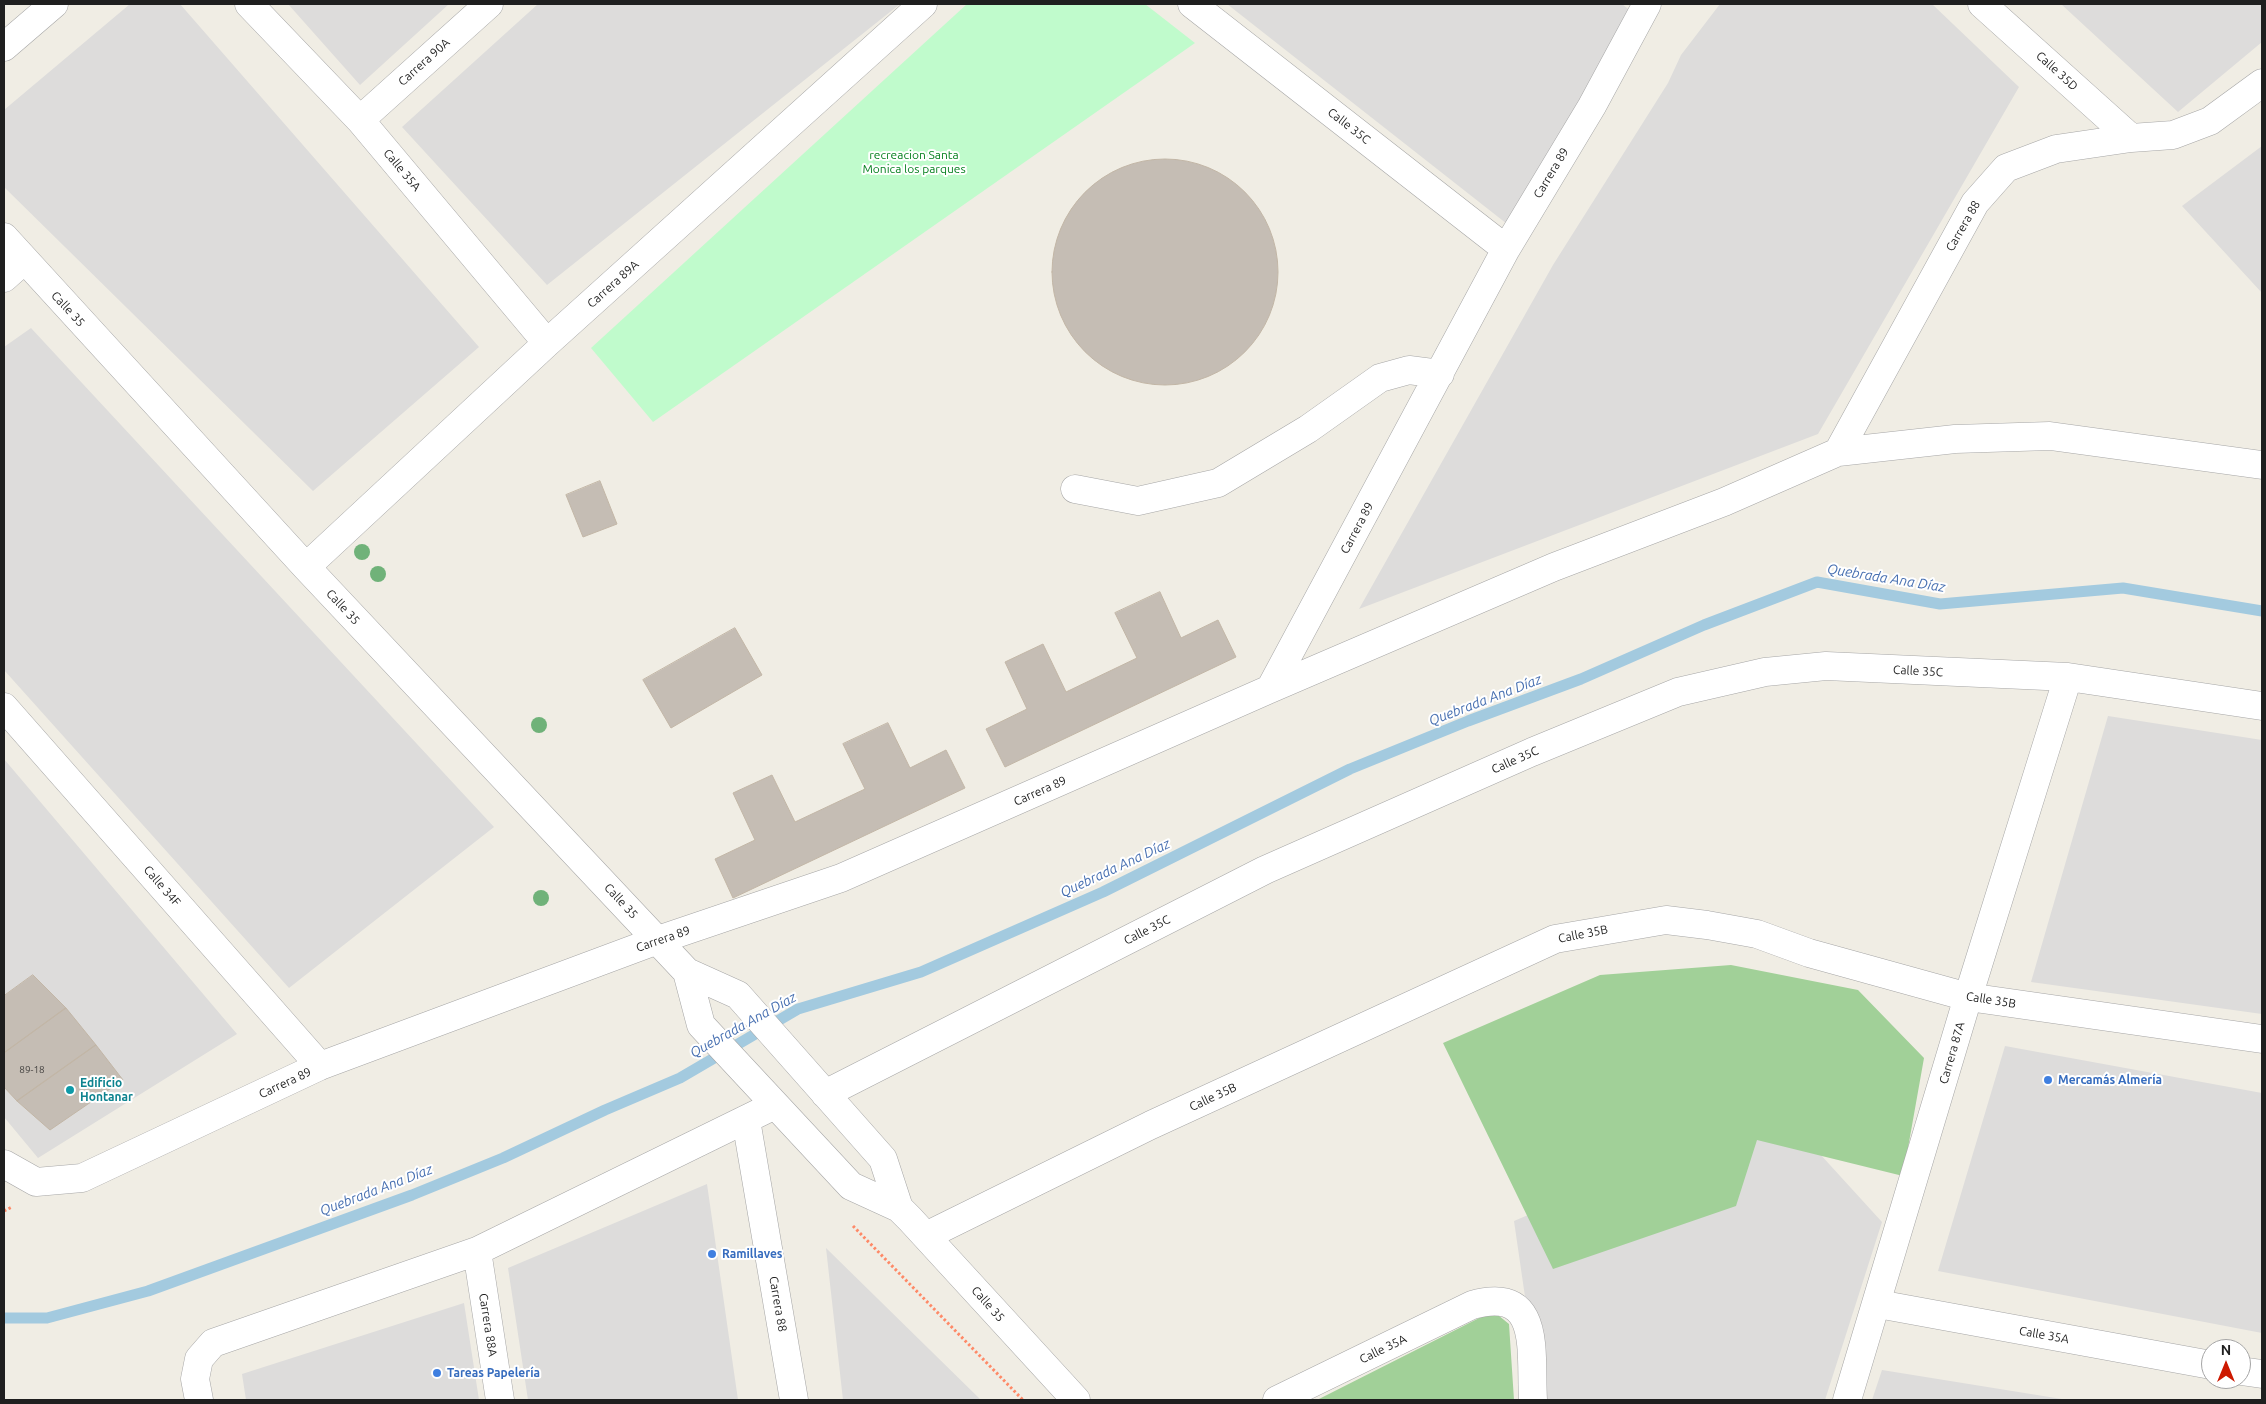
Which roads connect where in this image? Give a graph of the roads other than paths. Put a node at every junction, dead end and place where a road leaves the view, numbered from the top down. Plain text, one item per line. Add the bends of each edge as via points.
1 (54, 4) edge
2 (249, 4) edge
3 (489, 4) edge
4 (923, 4) edge
5 (1192, 4) edge
6 (1647, 4) edge
7 (1982, 4) edge
8 (4, 47) edge
9 (2262, 83) edge
10 (360, 120) junction
11 (2131, 138) junction
12 (4, 237) edge
13 (1506, 249) junction
14 (14, 270) edge
15 (546, 343) junction
16 (1440, 374) junction
17 (1838, 452) junction
18 (2262, 465) edge
19 (1075, 489) dead end
20 (306, 568) junction
21 (2068, 677) junction
22 (1270, 689) junction
23 (4, 706) edge
24 (2262, 706) edge
25 (658, 940) junction
26 (687, 972) junction
27 (1968, 997) junction
28 (2262, 1039) edge
29 (320, 1066) junction
30 (825, 1094) junction
31 (775, 1105) junction
32 (734, 1125) junction
33 (4, 1164) edge
34 (899, 1208) junction
35 (926, 1236) junction
36 (476, 1251) junction
37 (1878, 1304) junction
38 (2201, 1363) edge
39 (199, 1400) edge
40 (500, 1400) edge
41 (794, 1400) edge
42 (1076, 1400) edge
43 (1277, 1400) edge
44 (1532, 1400) edge
45 (1847, 1400) edge

1 - 8 street
2 - 10 street, Calle 35A
3 - 10 street, Carrera 90A
4 - 15 street, Carrera 89A
5 - 13 street, Calle 35C
6 - 13 street, Carrera 89 via 1592,106
7 - 11 street, Calle 35D
9 - 11 street, Carrera 88 via 2210,121 2173,135
10 - 15 street, Calle 35A
11 - 17 street, Carrera 88 via 2056,149 2006,168 1974,203
12 - 14 street, Calle 35
13 - 16 street, Carrera 89
14 - 20 street, Calle 35
15 - 20 street, Carrera 89A
16 - 19 street via 1409,370 1380,378 1308,430 1218,482 1138,501
16 - 22 street, Carrera 89
17 - 18 street via 1955,439 2050,436
17 - 22 street
20 - 25 street, Calle 35
21 - 24 street, Calle 35C
21 - 27 street, Carrera 87A
21 - 30 street, Calle 35C via 1826,666 1765,672 1678,692 1532,752 1265,870
22 - 25 street, Carrera 89 via 841,878
23 - 29 street, Calle 34F
25 - 26 street, Calle 35
25 - 29 street, Carrera 89
26 - 30 street, Calle 35 via 738,995
26 - 31 street, Calle 35 via 701,1025
27 - 28 street, Calle 35B
27 - 35 street, Calle 35B via 1809,953 1757,934 1707,925 1666,920 1554,939 1152,1125
27 - 37 street, Carrera 87A
29 - 33 street, Carrera 89 via 82,1178 36,1182
30 - 34 street, Calle 35 via 883,1159
31 - 32 street
31 - 34 street, Calle 35 via 852,1186
32 - 36 street
32 - 41 street, Carrera 88
34 - 35 street, Calle 35
35 - 42 street, Calle 35
36 - 39 street via 213,1343 199,1359 195,1379
36 - 40 street, Carrera 88A
37 - 38 street, Calle 35A
37 - 45 street, Carrera 87A
43 - 44 street, Calle 35A via 1472,1305 1490,1300 1506,1301 1521,1311 1526,1321 1530,1339

